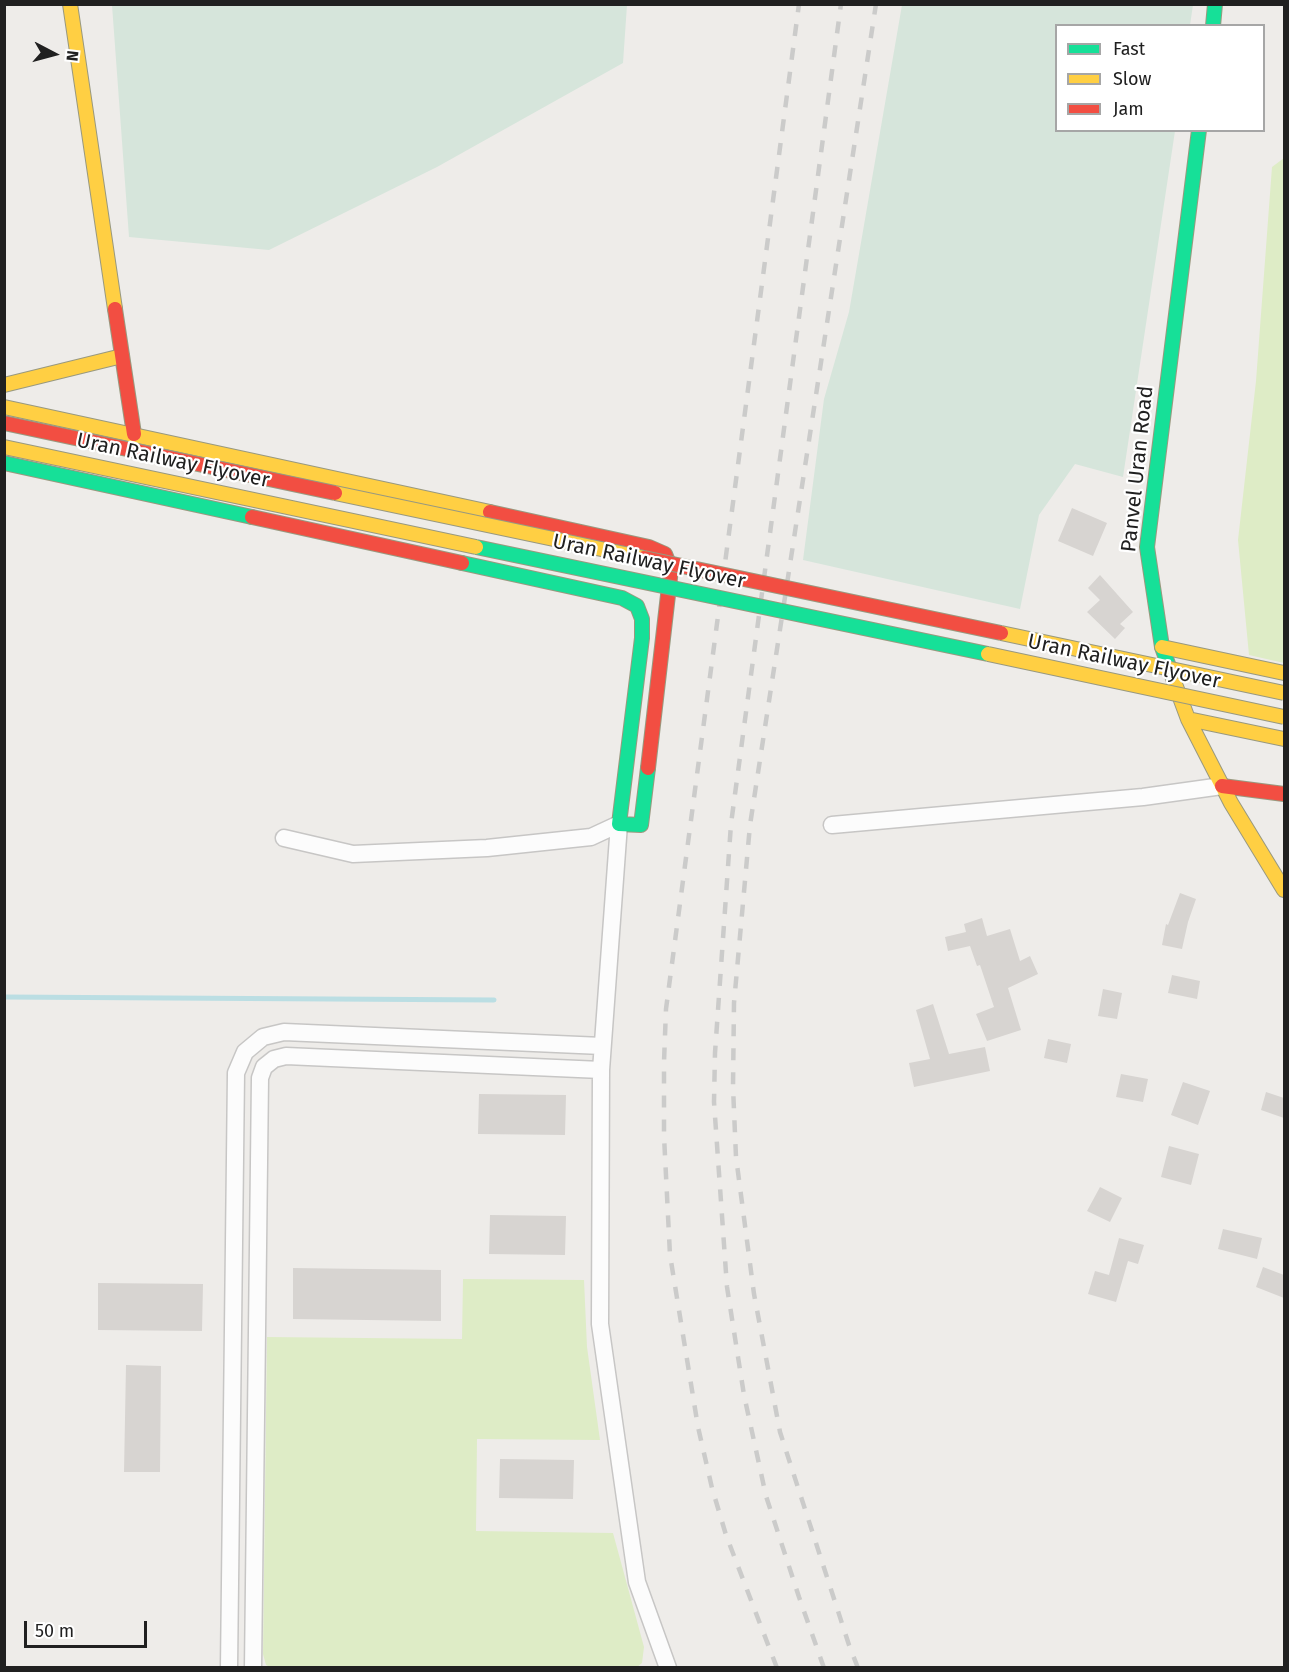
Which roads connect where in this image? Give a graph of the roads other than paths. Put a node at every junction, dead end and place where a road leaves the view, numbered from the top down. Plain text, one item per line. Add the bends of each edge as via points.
1 (70, 4) edge
2 (1215, 4) edge
3 (1212, 24) edge
4 (1199, 132) edge
5 (122, 356) junction
6 (4, 385) edge
7 (4, 407) edge
8 (4, 423) edge
9 (134, 434) junction
10 (4, 447) edge
11 (4, 463) edge
12 (1162, 647) junction
13 (1284, 673) edge
14 (1284, 693) edge
15 (1284, 717) edge
16 (1188, 719) junction
17 (1284, 739) edge
18 (1222, 786) junction
19 (1284, 794) edge
20 (619, 824) junction
21 (832, 825) dead end
22 (284, 838) dead end
23 (1284, 890) edge
24 (602, 1046) junction
25 (601, 1070) junction
26 (229, 1668) edge
27 (253, 1668) edge
28 (668, 1668) edge

1 - 5 main road
2 - 3 main road
4 - 12 main road, Panvel Uran Road via 1147,547
5 - 6 main road
5 - 9 main road
7 - 9 main road
8 - 14 main road, Uran Railway Flyover, bridge
9 - 20 main road via 649,547 664,554 671,569 641,825
10 - 15 main road, Uran Railway Flyover, bridge
11 - 20 main road via 622,598 637,606 642,638
12 - 13 main road
12 - 16 main road, Panvel Uran Road
16 - 17 main road
16 - 18 main road, Panvel Uran Road
18 - 19 main road
18 - 21 street
18 - 23 main road, Panvel Uran Road
20 - 22 street via 591,837 387,853 353,854
20 - 24 street
24 - 25 street
24 - 26 street via 284,1032 263,1037 245,1052 236,1073
25 - 27 street via 286,1056 264,1067 260,1078
25 - 28 street via 600,1324 636,1582

